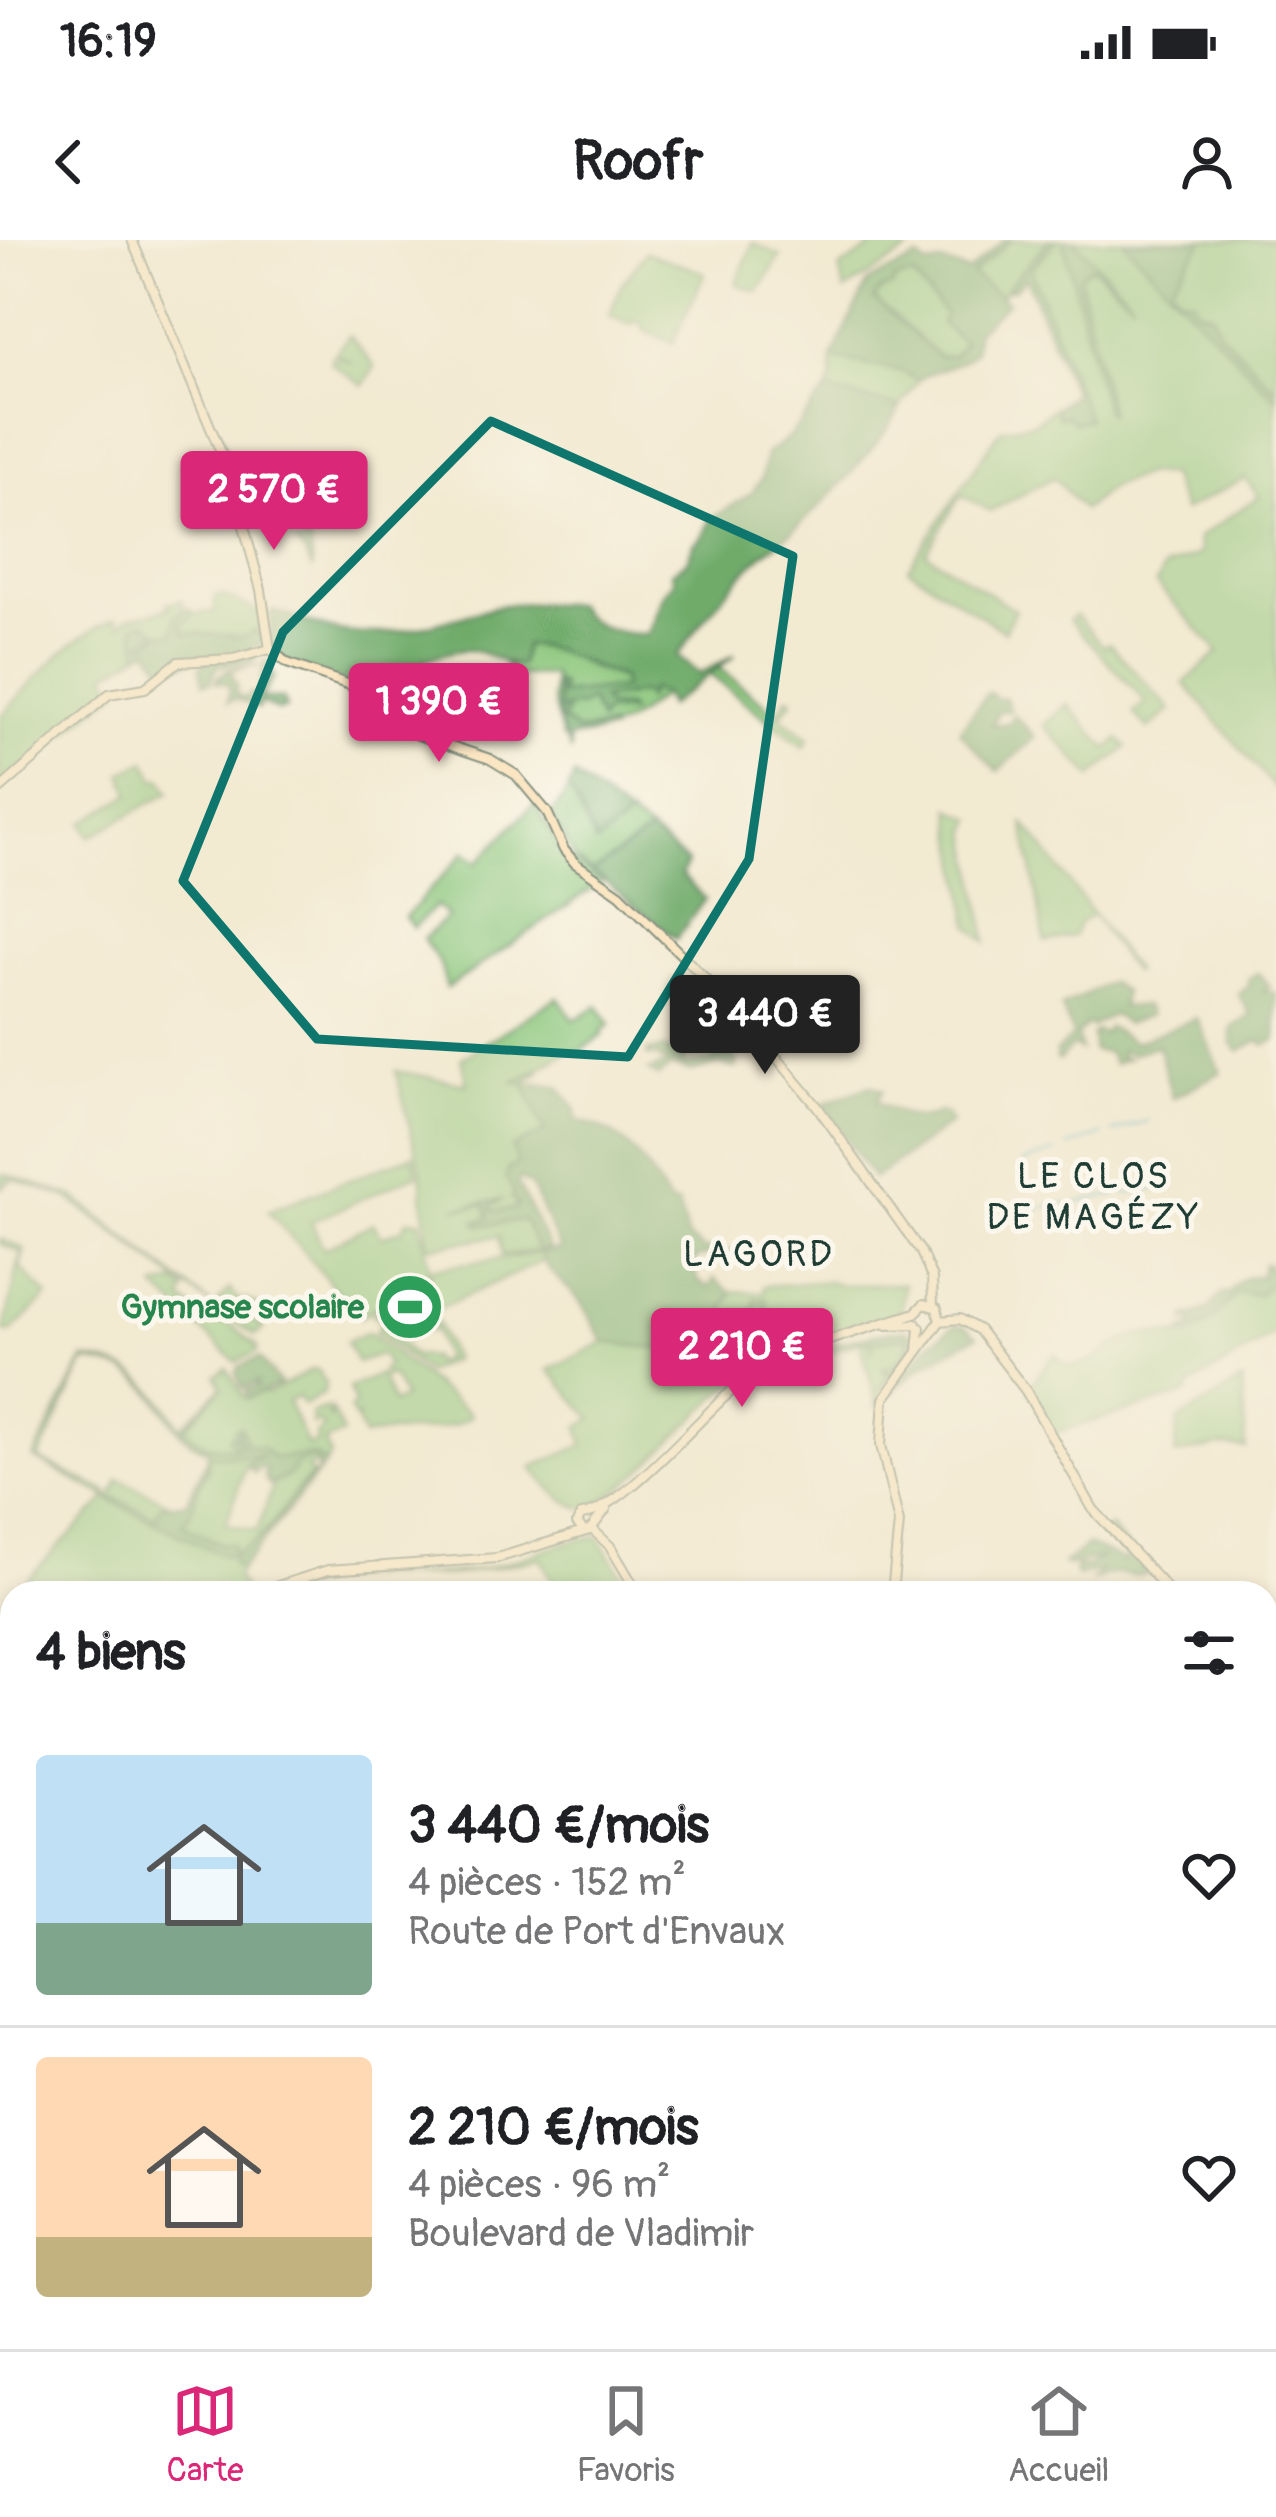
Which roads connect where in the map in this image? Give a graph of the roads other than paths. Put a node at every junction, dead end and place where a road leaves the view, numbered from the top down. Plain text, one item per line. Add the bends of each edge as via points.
1 (133, 240) edge
2 (270, 649) junction
3 (0, 789) edge
4 (934, 1310) junction
5 (915, 1312) junction
6 (869, 1327) junction
7 (923, 1328) junction
8 (588, 1523) junction
9 (294, 1581) edge
10 (631, 1581) edge
11 (893, 1581) edge
12 (1161, 1581) edge

1 - 2 street via 230,474
2 - 3 street via 178,662 145,688 109,694
2 - 4 street via 287,663 361,688 418,735 516,775 571,858 674,943 836,1131 921,1252
4 - 5 street
4 - 7 street
4 - 12 street via 974,1324 1026,1391 1093,1509
5 - 6 street
5 - 7 street
6 - 7 street
6 - 8 street via 752,1376
7 - 11 street via 920,1346 888,1388 880,1425 899,1523
8 - 9 street via 475,1562 328,1570
8 - 10 street

